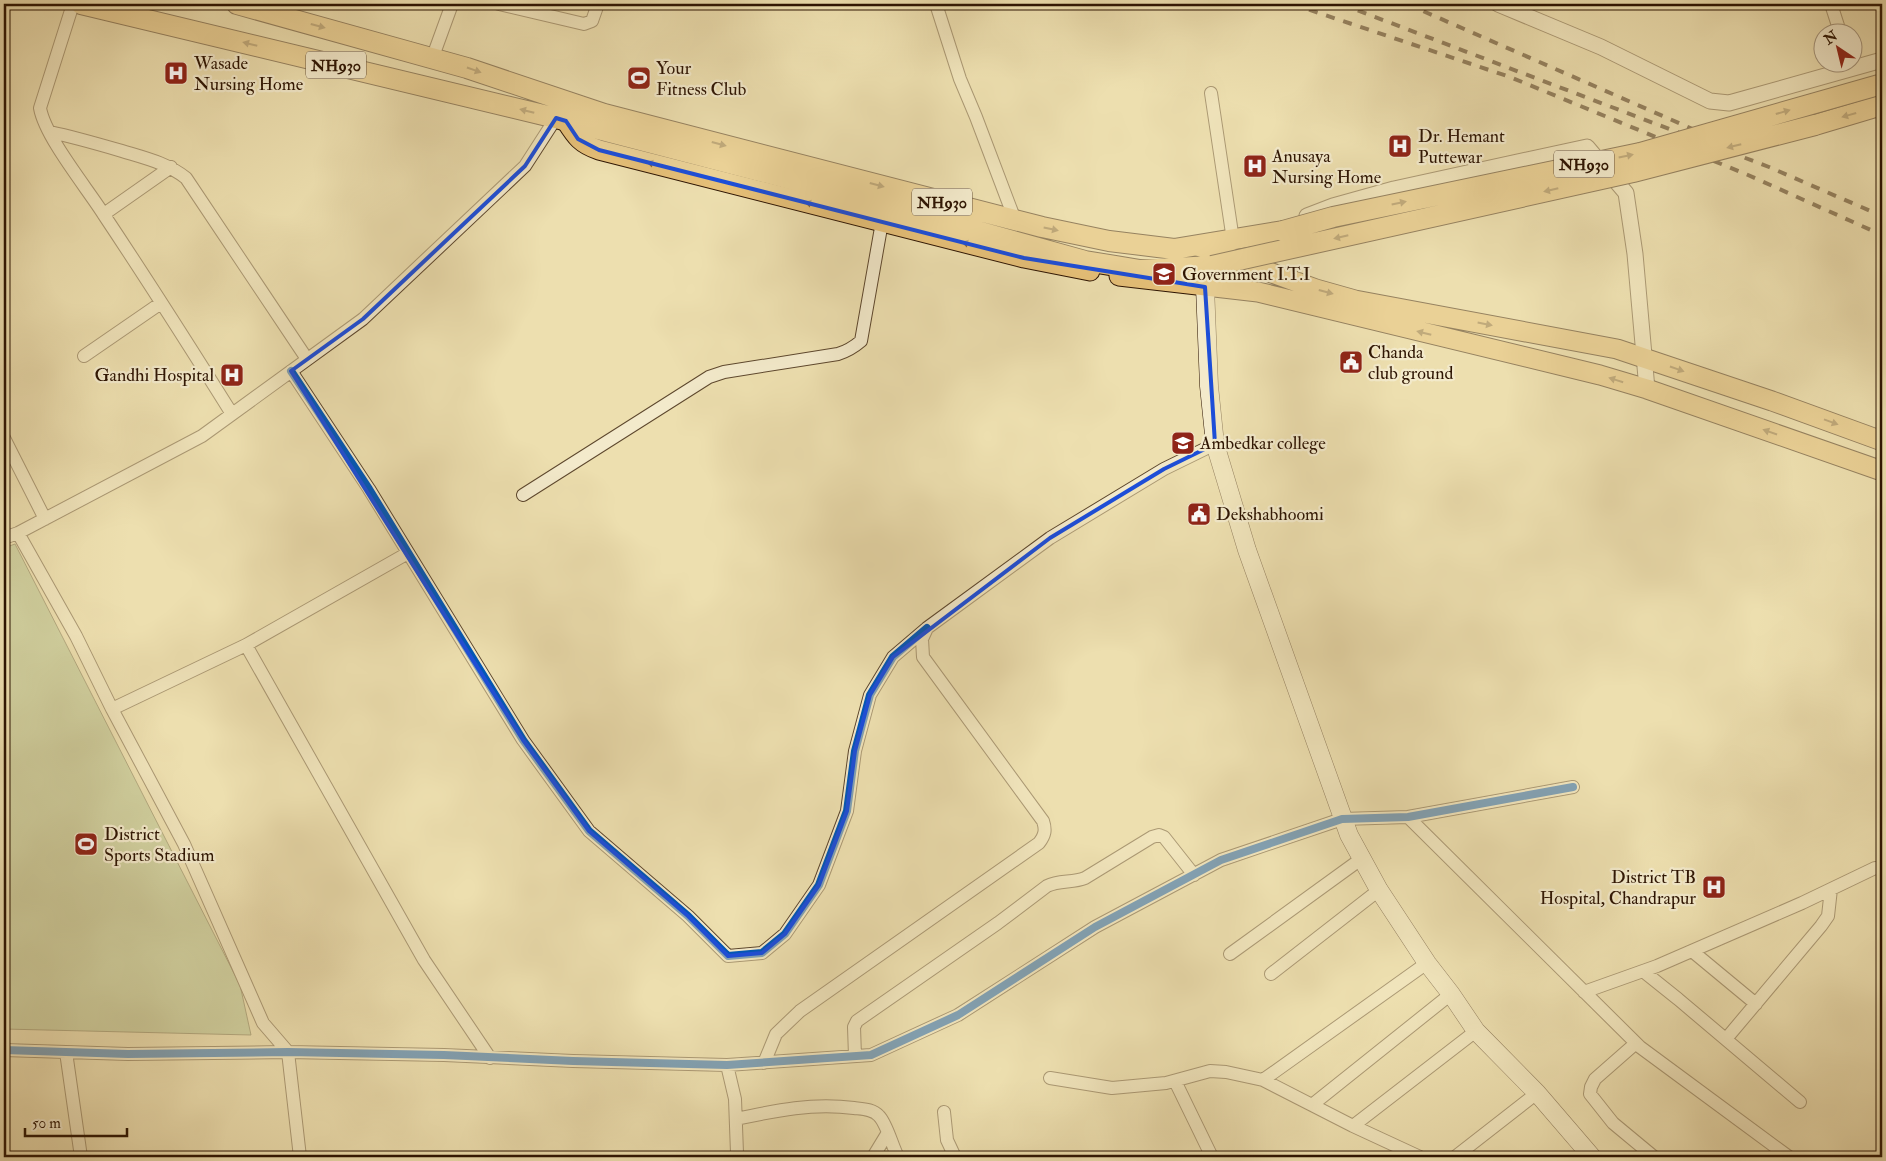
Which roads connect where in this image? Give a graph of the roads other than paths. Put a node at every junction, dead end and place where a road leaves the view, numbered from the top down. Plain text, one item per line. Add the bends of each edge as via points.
1 (74, 4) edge
2 (82, 4) edge
3 (237, 4) edge
4 (452, 4) edge
5 (499, 4) edge
6 (598, 4) edge
7 (936, 4) edge
8 (1498, 4) edge
9 (1831, 4) edge
10 (1837, 22) edge
11 (432, 59) junction
12 (1882, 60) edge
13 (1864, 63) edge
14 (1827, 72) edge
15 (1882, 84) edge
16 (1212, 93) dead end
17 (1882, 105) edge
18 (561, 120) junction
19 (50, 132) junction
20 (171, 168) junction
21 (104, 214) junction
22 (1015, 220) junction
23 (882, 222) junction
24 (1254, 236) junction
25 (1232, 240) junction
26 (1198, 246) junction
27 (1205, 287) junction
28 (161, 303) junction
29 (84, 356) dead end
30 (1644, 358) junction
31 (307, 359) junction
32 (291, 371) junction
33 (1729, 386) junction
34 (1646, 389) junction
35 (232, 414) junction
36 (1718, 414) junction
37 (4, 438) edge
38 (1882, 441) edge
39 (1215, 444) junction
40 (1882, 471) edge
41 (523, 495) dead end
42 (44, 519) junction
43 (18, 532) junction
44 (4, 538) edge
45 (408, 553) junction
46 (927, 628) junction
47 (246, 645) junction
48 (112, 709) junction
49 (1573, 787) dead end
50 (1408, 817) junction
51 (1342, 819) junction
52 (1361, 859) junction
53 (1875, 868) dead end
54 (1194, 874) junction
55 (1831, 889) junction
56 (1379, 890) junction
57 (1692, 951) junction
58 (1230, 954) dead end
59 (1427, 963) junction
60 (1643, 971) junction
61 (1271, 974) dead end
62 (1584, 992) junction
63 (1451, 994) junction
64 (1756, 1004) junction
65 (1476, 1030) junction
66 (1726, 1039) junction
67 (1636, 1043) junction
68 (4, 1050) edge
69 (66, 1052) junction
70 (288, 1052) junction
71 (855, 1056) junction
72 (490, 1058) junction
73 (764, 1063) junction
74 (726, 1065) junction
75 (1050, 1078) dead end
76 (1263, 1080) junction
77 (1175, 1081) junction
78 (1537, 1093) junction
79 (1800, 1102) dead end
80 (1312, 1105) junction
81 (944, 1112) dead end
82 (736, 1119) junction
83 (1353, 1126) junction
84 (887, 1134) junction
85 (81, 1157) edge
86 (300, 1157) edge
87 (740, 1157) edge
88 (873, 1157) edge
89 (898, 1157) edge
90 (955, 1157) edge
91 (1212, 1157) edge
92 (1420, 1157) edge
93 (1455, 1157) edge
94 (1592, 1157) edge
95 (1654, 1157) edge
96 (1789, 1157) edge

1 - 19 street via 40,108
18 -> 2 highway, NH930
3 -> 11 highway, NH930
4 - 11 street
5 - 6 street via 584,24 592,20
7 - 22 street via 960,79
8 - 14 street via 1601,46 1718,103 1747,98
9 - 10 street
11 -> 22 highway, NH930 via 604,114
12 - 13 street
24 -> 15 highway, NH930, bridge via 1640,153
16 - 25 street
17 -> 18 highway, NH930, bridge via 1633,172 1212,266 1140,270 1066,256 783,177
23 -> 18 main road via 599,150 578,139
18 - 31 street via 525,166 363,319
19 - 20 street
19 - 21 street
20 - 21 street
20 - 31 street via 192,186
21 - 28 street
22 -> 26 highway, NH930 via 1109,242 1174,249
27 -> 23 main road via 1116,276 1033,260
23 - 41 street via 861,341 856,346 838,354 724,372 709,378
24 - 25 highway, NH930
24 - 30 street via 1333,206 1376,194 1587,147 1626,192
25 - 26 highway, NH930
26 -> 30 main road via 1355,300 1617,349
34 -> 27 main road via 1258,292
27 - 39 main road
28 - 29 street
28 - 35 street
30 -> 33 main road
30 - 34 street
31 - 32 street
32 - 35 street
32 - 45 street
33 - 36 main road
33 -> 38 main road
34 - 36 main road
35 - 42 street via 202,436
40 -> 36 main road
37 - 42 street
39 - 46 street via 1164,469 1050,538
39 - 51 main road via 1247,550
42 - 43 street
43 - 44 street
43 - 48 street
45 - 46 street via 523,740 589,831 688,916 728,956 762,953 785,934 818,885 847,811 856,751 870,696 892,657
45 - 47 street
46 - 73 street via 922,639 922,657 1043,821 1044,836 1039,843 800,1011 776,1034
47 - 48 street
47 - 72 street via 424,960
48 - 70 street via 184,844 264,1023
49 - 50 street
50 - 51 street
50 - 62 street
51 - 52 main road
51 - 54 street via 1221,860
52 - 56 main road
52 - 58 street
53 - 55 street
54 - 71 street via 1095,927 958,1015 871,1055
54 - 71 street via 1159,835 1085,878 1047,886 857,1021 854,1027
55 - 57 street
55 - 64 street via 1828,916 1822,926
56 - 59 main road
56 - 61 street
57 - 60 street
57 - 64 street
59 - 63 main road
59 - 76 street
60 - 62 street
60 - 66 street
62 - 67 street
63 - 65 main road
63 - 80 street
64 - 66 street
65 - 78 main road
65 - 83 street
66 - 79 street
67 - 95 street via 1595,1079 1590,1094 1613,1123
67 - 96 street
68 - 69 street
69 - 70 street
69 - 85 street
70 - 72 street
70 - 86 street
71 - 73 street
72 - 74 street
73 - 74 street
74 - 82 street via 735,1099
75 - 77 street via 1112,1088
76 - 77 street via 1210,1072
76 - 80 street
77 - 91 street
78 - 93 street
78 - 94 main road
80 - 83 street
81 - 90 street via 947,1140
82 - 84 street via 791,1108 832,1106 872,1111 883,1120
82 - 87 street via 737,1154
83 - 92 street
84 - 88 street
84 - 89 street

